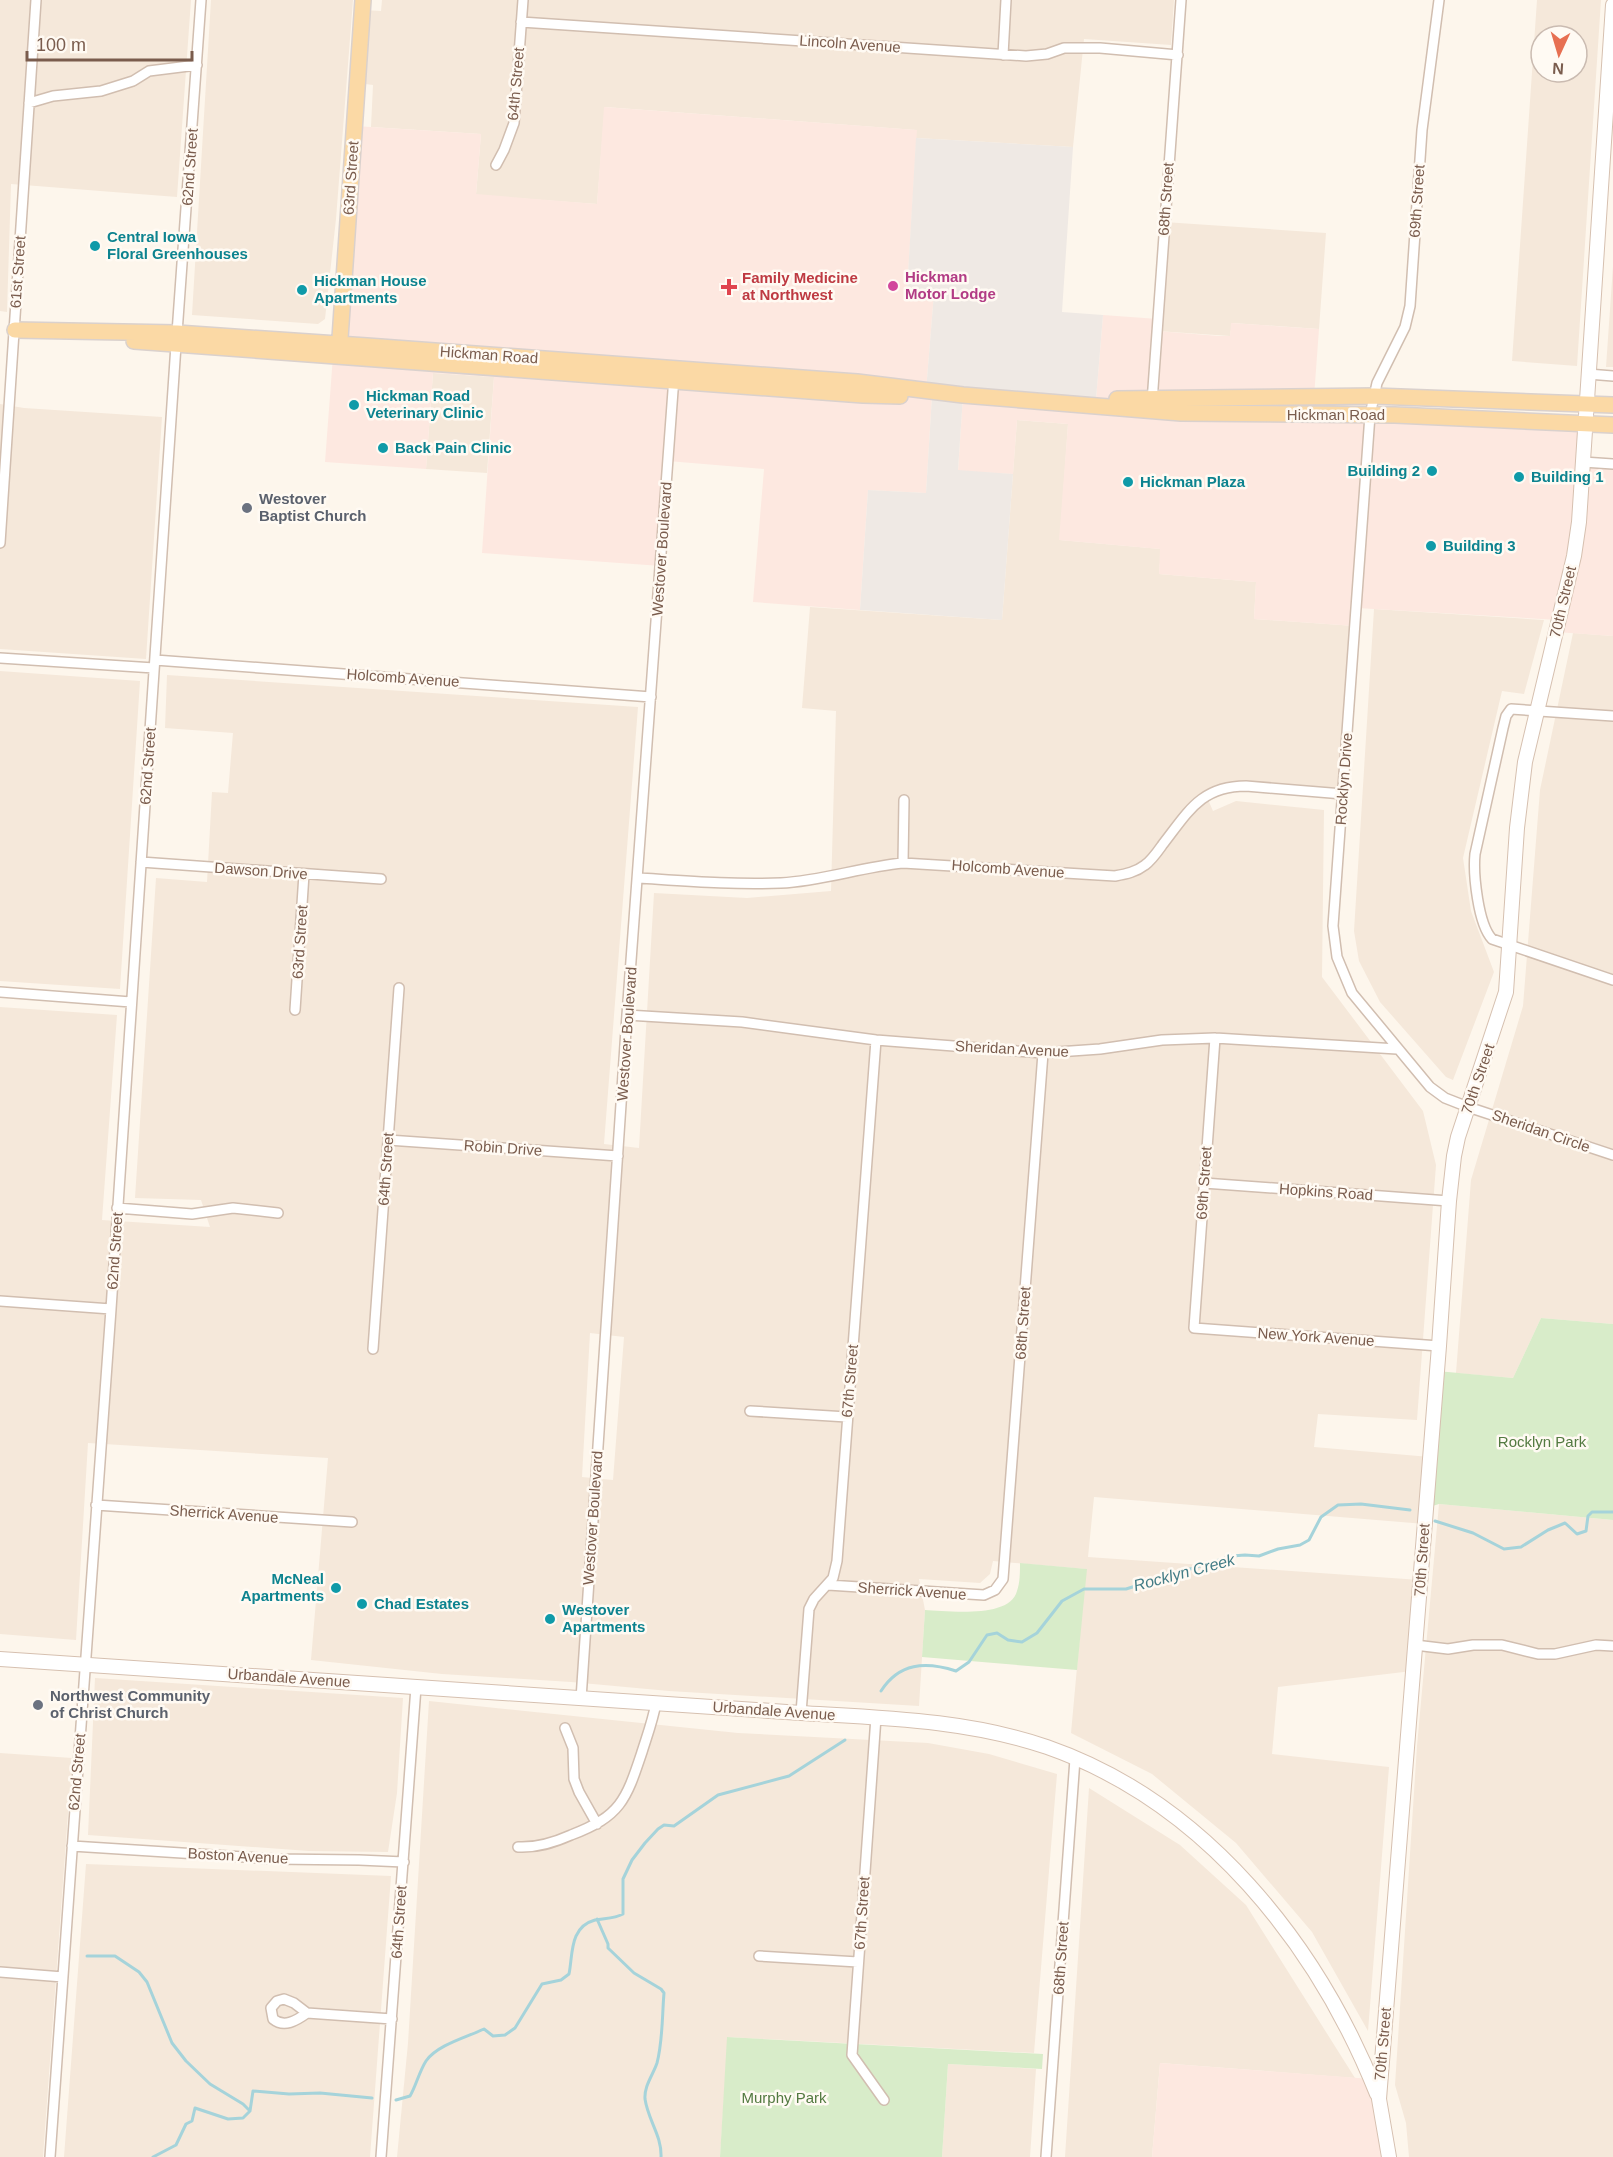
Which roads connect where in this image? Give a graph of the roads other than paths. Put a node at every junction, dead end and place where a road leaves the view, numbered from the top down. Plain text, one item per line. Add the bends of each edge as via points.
1 (36, 0) edge
2 (201, 0) edge
3 (363, 0) edge
4 (523, 0) edge
5 (1006, 0) edge
6 (1181, 0) edge
7 (1439, 0) edge
8 (1613, 5) edge
9 (521, 22) junction
10 (1003, 55) junction
11 (1178, 55) junction
12 (197, 64) junction
13 (29, 103) junction
14 (1608, 158) edge
15 (496, 165) dead end
16 (7, 330) edge
17 (177, 339) junction
18 (339, 351) junction
19 (1588, 374) junction
20 (674, 375) junction
21 (1613, 376) edge
22 (1374, 396) junction
23 (1587, 404) junction
24 (1151, 405) junction
25 (1613, 405) edge
26 (1370, 415) junction
27 (1585, 424) junction
28 (1613, 426) edge
29 (1583, 462) junction
30 (1613, 464) edge
31 (0, 543) edge
32 (0, 658) edge
33 (155, 664) junction
34 (651, 697) junction
35 (1538, 710) junction
36 (1613, 716) edge
37 (1343, 794) junction
38 (904, 800) dead end
39 (141, 862) junction
40 (903, 863) junction
41 (304, 874) junction
42 (639, 878) junction
43 (381, 879) dead end
44 (1510, 945) junction
45 (1613, 980) edge
46 (399, 988) dead end
47 (0, 992) edge
48 (131, 1002) junction
49 (295, 1010) dead end
50 (627, 1015) junction
51 (1215, 1038) junction
52 (876, 1040) junction
53 (1397, 1049) junction
54 (1043, 1053) junction
55 (1468, 1107) junction
56 (388, 1140) junction
57 (1613, 1155) edge
58 (618, 1156) junction
59 (1204, 1183) junction
60 (1449, 1201) junction
61 (117, 1208) junction
62 (278, 1213) dead end
63 (0, 1301) edge
64 (111, 1309) junction
65 (1194, 1328) joint
66 (1439, 1346) junction
67 (374, 1349) dead end
68 (750, 1411) dead end
69 (847, 1417) junction
70 (96, 1505) junction
71 (352, 1522) dead end
72 (828, 1585) junction
73 (996, 1590) joint
74 (1415, 1645) junction
75 (1613, 1646) edge
76 (0, 1659) edge
77 (86, 1665) junction
78 (416, 1687) junction
79 (581, 1699) junction
80 (656, 1703) junction
81 (801, 1713) junction
82 (876, 1717) junction
83 (565, 1728) dead end
84 (1075, 1758) junction
85 (597, 1824) junction
86 (72, 1846) junction
87 (518, 1847) dead end
88 (404, 1862) junction
89 (759, 1956) dead end
90 (858, 1962) junction
91 (0, 1972) edge
92 (63, 1977) junction
93 (307, 2013) dead end
94 (392, 2019) junction
95 (1379, 2099) junction
96 (884, 2100) dead end
97 (50, 2157) edge
98 (381, 2157) edge
99 (1046, 2157) edge
100 (1389, 2157) edge

1 - 13 street, 61st Street
2 - 12 street, 62nd Street
3 - 18 main road, 63rd Street
4 - 9 street, 64th Street
5 - 10 street
6 - 11 street, 68th Street
7 - 22 street, 69th Street via 1422,130 1410,306 1405,327
8 - 14 street, 70th Street
9 - 10 street, Lincoln Avenue
9 - 15 street, 64th Street via 514,123
10 - 11 street, Lincoln Avenue via 1047,54 1064,48
11 - 24 street, 68th Street
12 - 13 street via 149,70 133,81 101,91
12 - 17 street, 62nd Street
13 - 16 street, 61st Street
14 - 19 street, 70th Street
16 - 17 main road, Hickman Road
16 - 31 street, 61st Street
17 - 18 main road, Hickman Road
17 - 33 street, 62nd Street
18 - 20 main road, Hickman Road
19 - 21 street
19 - 23 street, 70th Street
20 - 24 main road, Hickman Road via 857,382 963,395
20 - 34 street, Westover Boulevard
22 - 23 main road, Hickman Road
22 - 24 main road, Hickman Road
22 - 26 street, Rocklyn Drive
23 - 25 main road, Hickman Road
23 - 27 street, 70th Street
24 - 26 main road, Hickman Road via 1181,413
26 - 27 main road, Hickman Road
26 - 37 street, Rocklyn Drive
27 - 28 main road, Hickman Road
27 - 29 street, 70th Street
29 - 30 street
29 - 35 street, 70th Street via 1574,556
32 - 33 street, Holcomb Avenue
33 - 34 street, Holcomb Avenue
33 - 39 street, 62nd Street
34 - 42 street, Westover Boulevard
35 - 36 street
35 - 44 street, 70th Street via 1525,762 1516,828
35 - 44 street via 1511,709 1506,716 1475,854 1474,870 1485,931 1492,939
37 - 40 street, Holcomb Avenue via 1246,786 1217,789 1191,807 1146,864 1132,873 1115,876
37 - 53 street, Rocklyn Drive via 1333,926 1336,957 1352,993
38 - 40 street
39 - 41 street, Dawson Drive
39 - 48 street, 62nd Street
40 - 42 street, Holcomb Avenue via 782,883
41 - 43 street, Dawson Drive
41 - 49 street, 63rd Street
42 - 50 street, Westover Boulevard
44 - 45 street
44 - 55 street, 70th Street via 1506,993
46 - 56 street, 64th Street
47 - 48 street
48 - 61 street, 62nd Street
50 - 52 street, Sheridan Avenue via 742,1022
50 - 58 street, Westover Boulevard
51 - 53 street, Sheridan Avenue
51 - 54 street, Sheridan Avenue
51 - 59 street, 69th Street
52 - 54 street, Sheridan Avenue
52 - 69 street, 67th Street
53 - 55 street, Rocklyn Drive via 1430,1087
54 - 73 street, 68th Street via 1006,1565 1004,1579
55 - 57 street, Sheridan Circle
55 - 60 street, 70th Street via 1454,1156
56 - 58 street, Robin Drive
56 - 67 street, 64th Street
58 - 79 street, Westover Boulevard
59 - 60 street, Hopkins Road
59 - 65 street, 69th Street
60 - 66 street, 70th Street
61 - 62 street via 192,1214 233,1209
61 - 64 street, 62nd Street
63 - 64 street
64 - 70 street, 62nd Street
65 - 66 street, New York Avenue
66 - 74 street, 70th Street
68 - 69 street
69 - 72 street, 67th Street via 837,1561
70 - 71 street, Sherrick Avenue
70 - 77 street, 62nd Street
72 - 73 street, Sherrick Avenue via 971,1595
72 - 81 street, 67th Street via 809,1609
74 - 75 street via 1448,1649 1502,1645 1538,1654
74 - 95 street, 70th Street
76 - 77 street, Urbandale Avenue
77 - 78 street, Urbandale Avenue
77 - 86 street, 62nd Street
78 - 79 street, Urbandale Avenue
78 - 88 street, 64th Street
79 - 80 street, Urbandale Avenue
80 - 81 street, Urbandale Avenue
80 - 85 street via 629,1791 613,1813
81 - 82 street, Urbandale Avenue
82 - 84 street, Urbandale Avenue via 960,1726 1030,1742
82 - 90 street, 67th Street
83 - 85 street via 573,1748 574,1779
84 - 95 street, Urbandale Avenue via 1131,1786 1170,1812 1204,1839 1255,1892 1300,1950 1339,2013
84 - 99 street, 68th Street
85 - 87 street via 556,1842
86 - 88 street, Boston Avenue via 274,1860
86 - 92 street, 62nd Street
88 - 94 street, 64th Street
89 - 90 street
90 - 96 street, 67th Street via 852,2055
91 - 92 street
92 - 97 street, 62nd Street
93 - 94 street
94 - 98 street, 64th Street
95 - 100 street, 70th Street

